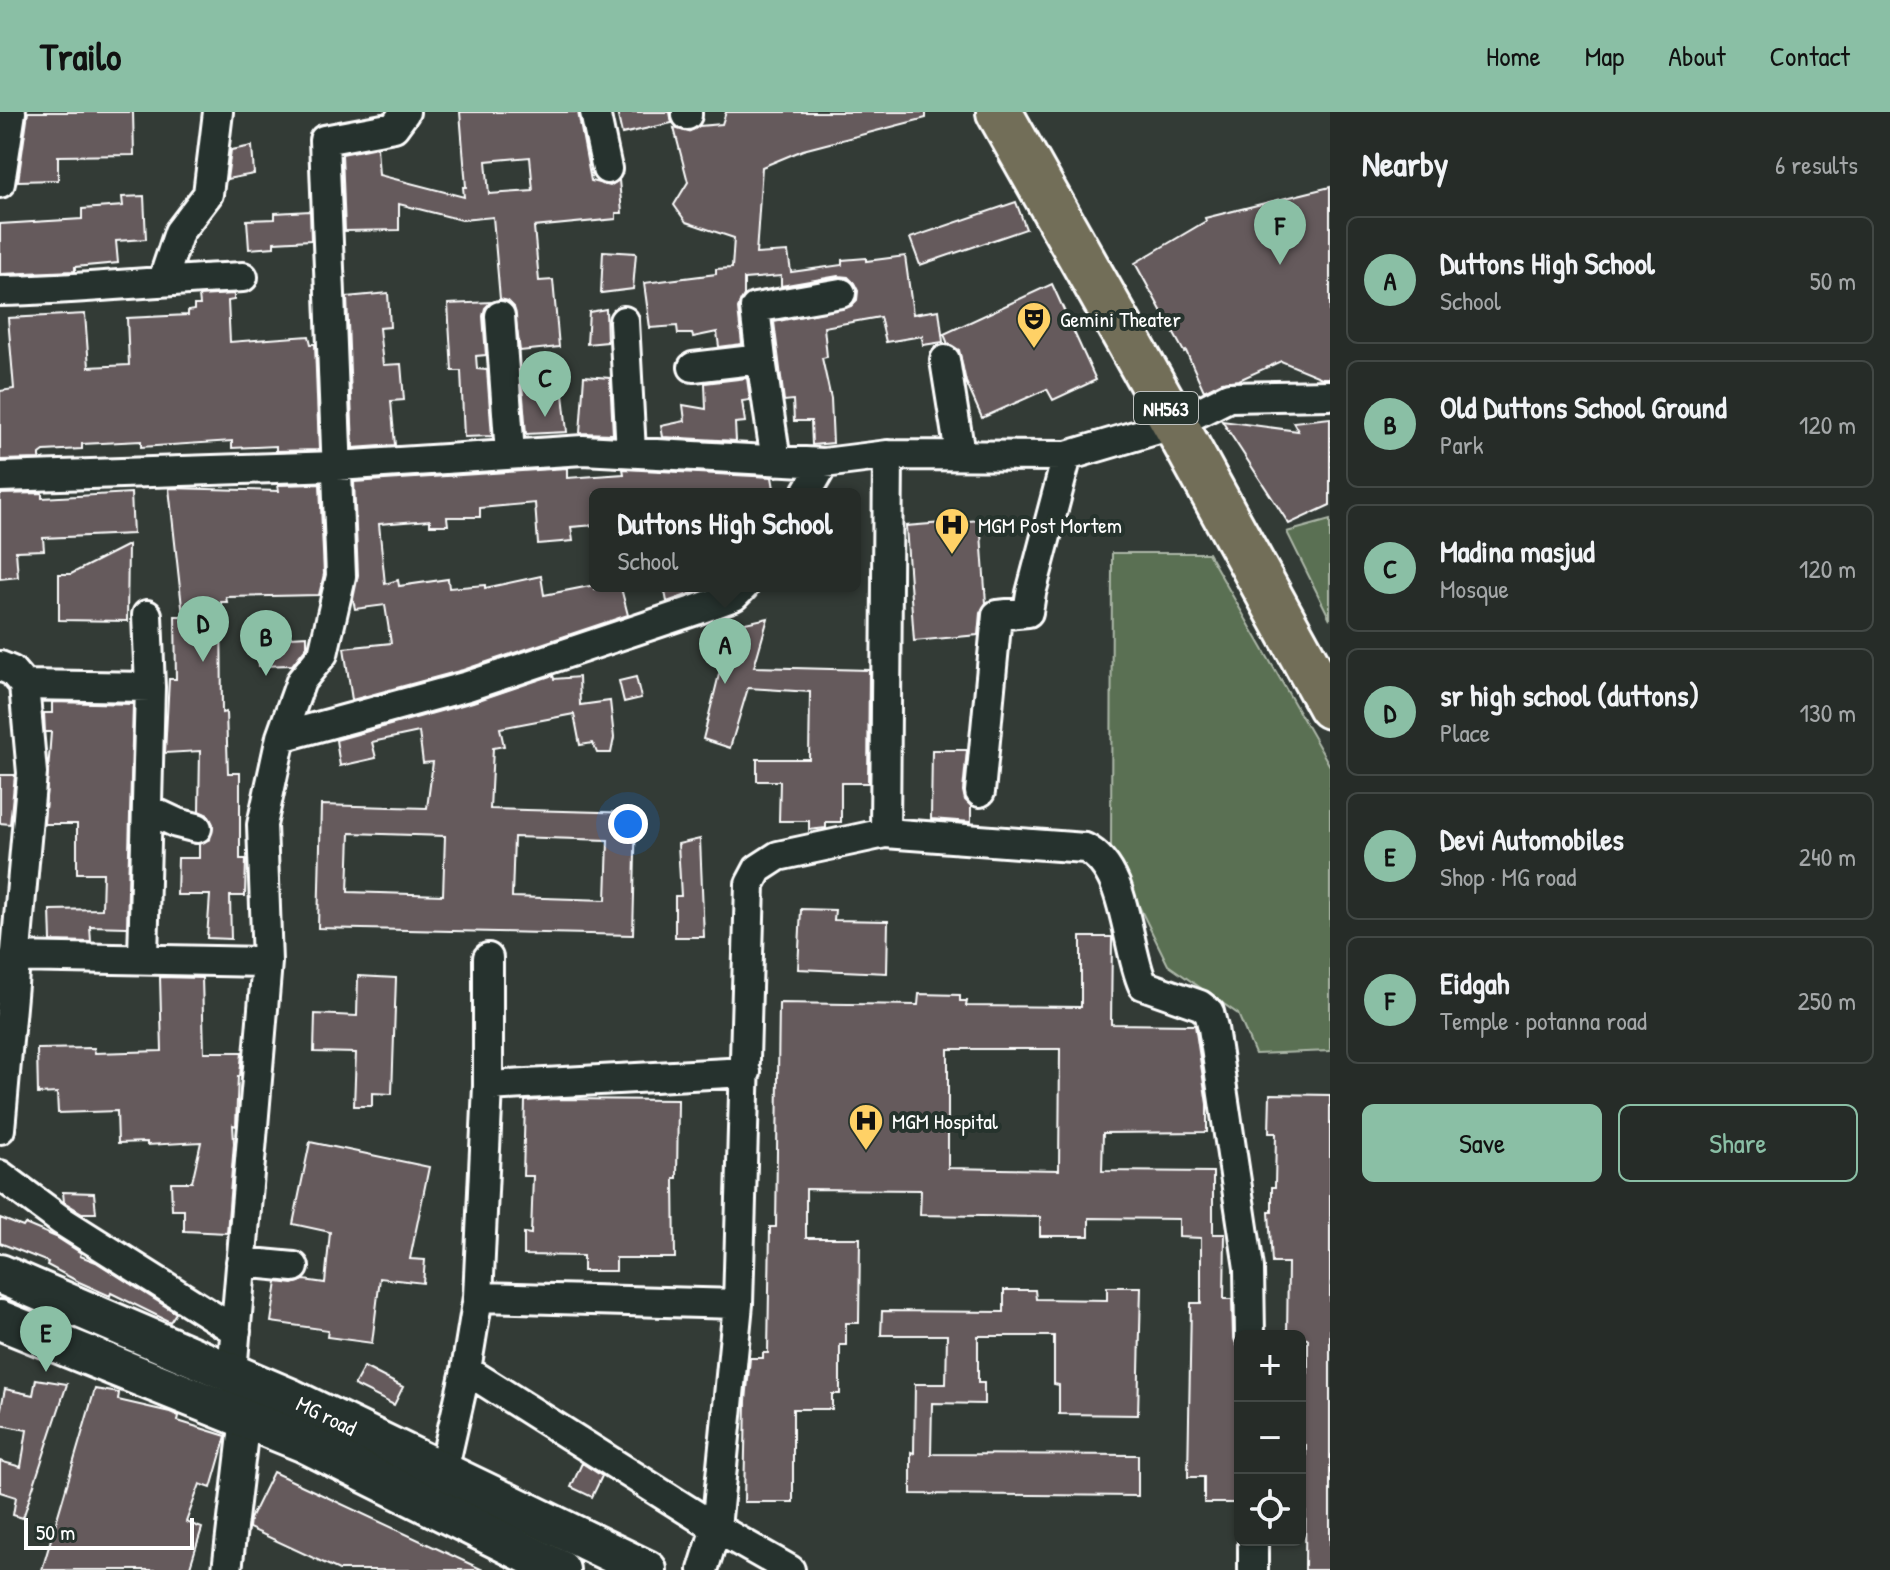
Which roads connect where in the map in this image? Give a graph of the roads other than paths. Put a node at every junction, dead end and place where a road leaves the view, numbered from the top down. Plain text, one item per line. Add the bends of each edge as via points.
1 (11, 112) edge
2 (218, 112) edge
3 (405, 112) edge
4 (595, 112) edge
5 (999, 112) edge
6 (607, 169) dead end
7 (0, 183) edge
8 (243, 277) dead end
9 (163, 280) junction
10 (0, 291) edge
11 (841, 293) dead end
12 (500, 316) dead end
13 (624, 321) dead end
14 (761, 359) junction
15 (945, 360) dead end
16 (693, 367) dead end
17 (1330, 395) edge
18 (1175, 424) junction
19 (631, 452) junction
20 (510, 454) junction
21 (960, 454) junction
22 (888, 455) junction
23 (1067, 456) junction
24 (776, 461) junction
25 (824, 463) junction
26 (337, 466) junction
27 (0, 477) edge
28 (809, 488) edge
29 (738, 592) edge
30 (147, 615) dead end
31 (0, 666) edge
32 (24, 685) junction
33 (150, 687) junction
34 (1330, 706) edge
35 (281, 737) junction
36 (980, 792) dead end
37 (147, 809) junction
38 (197, 828) dead end
39 (885, 833) junction
40 (14, 957) junction
41 (143, 958) junction
42 (488, 958) dead end
43 (267, 962) junction
44 (746, 1072) junction
45 (488, 1086) junction
46 (0, 1129) edge
47 (0, 1175) edge
48 (241, 1262) junction
49 (294, 1267) dead end
50 (0, 1274) edge
51 (478, 1297) junction
52 (738, 1304) junction
53 (0, 1320) edge
54 (1250, 1330) edge
55 (236, 1331) junction
56 (466, 1370) junction
57 (232, 1372) junction
58 (245, 1418) junction
59 (444, 1470) junction
60 (434, 1509) junction
61 (716, 1528) junction
62 (1253, 1546) edge
63 (227, 1570) edge
64 (560, 1570) edge
65 (647, 1570) edge
66 (703, 1570) edge
67 (790, 1570) edge
68 (1253, 1570) edge

1 - 7 street
2 - 9 street via 208,194 179,232
3 - 26 street via 394,127 324,140
4 - 6 street
5 - 18 highway, NH563
8 - 9 street
9 - 10 street
11 - 14 street via 755,308
12 - 20 street
13 - 19 street
14 - 16 street
14 - 24 street
15 - 21 street
17 - 18 street via 1229,397
18 - 23 street
18 - 34 highway, NH563
19 - 20 street
19 - 24 street
20 - 26 street
21 - 22 street
21 - 23 street
22 - 25 street
22 - 39 street
23 - 36 street via 1028,612 997,615
24 - 25 street
25 - 28 street
26 - 27 street
26 - 35 street via 341,576 323,654 301,681
29 - 35 street via 468,686
30 - 33 street
31 - 32 street
32 - 33 street
32 - 40 street via 32,773
33 - 37 street
35 - 43 street via 262,825
37 - 38 street
37 - 41 street
39 - 44 street via 778,856 758,869 750,884
39 - 54 street via 1085,848 1096,854 1118,890 1143,985 1209,1012 1249,1268
40 - 41 street
40 - 46 street
41 - 43 street
42 - 45 street
43 - 48 street
44 - 45 street
44 - 52 street
45 - 51 street
47 - 55 street via 62,1221
48 - 49 street
48 - 55 street
50 - 57 main road, MG road
51 - 52 street
51 - 56 street
52 - 61 street
53 - 58 main road, MG road
55 - 57 street
56 - 59 street
56 - 61 street
57 - 58 street
57 - 59 main road, MG road
58 - 60 main road, MG road
58 - 63 street
59 - 60 street
59 - 65 main road, MG road
60 - 64 main road, MG road
61 - 66 street
61 - 67 street
62 - 68 street

